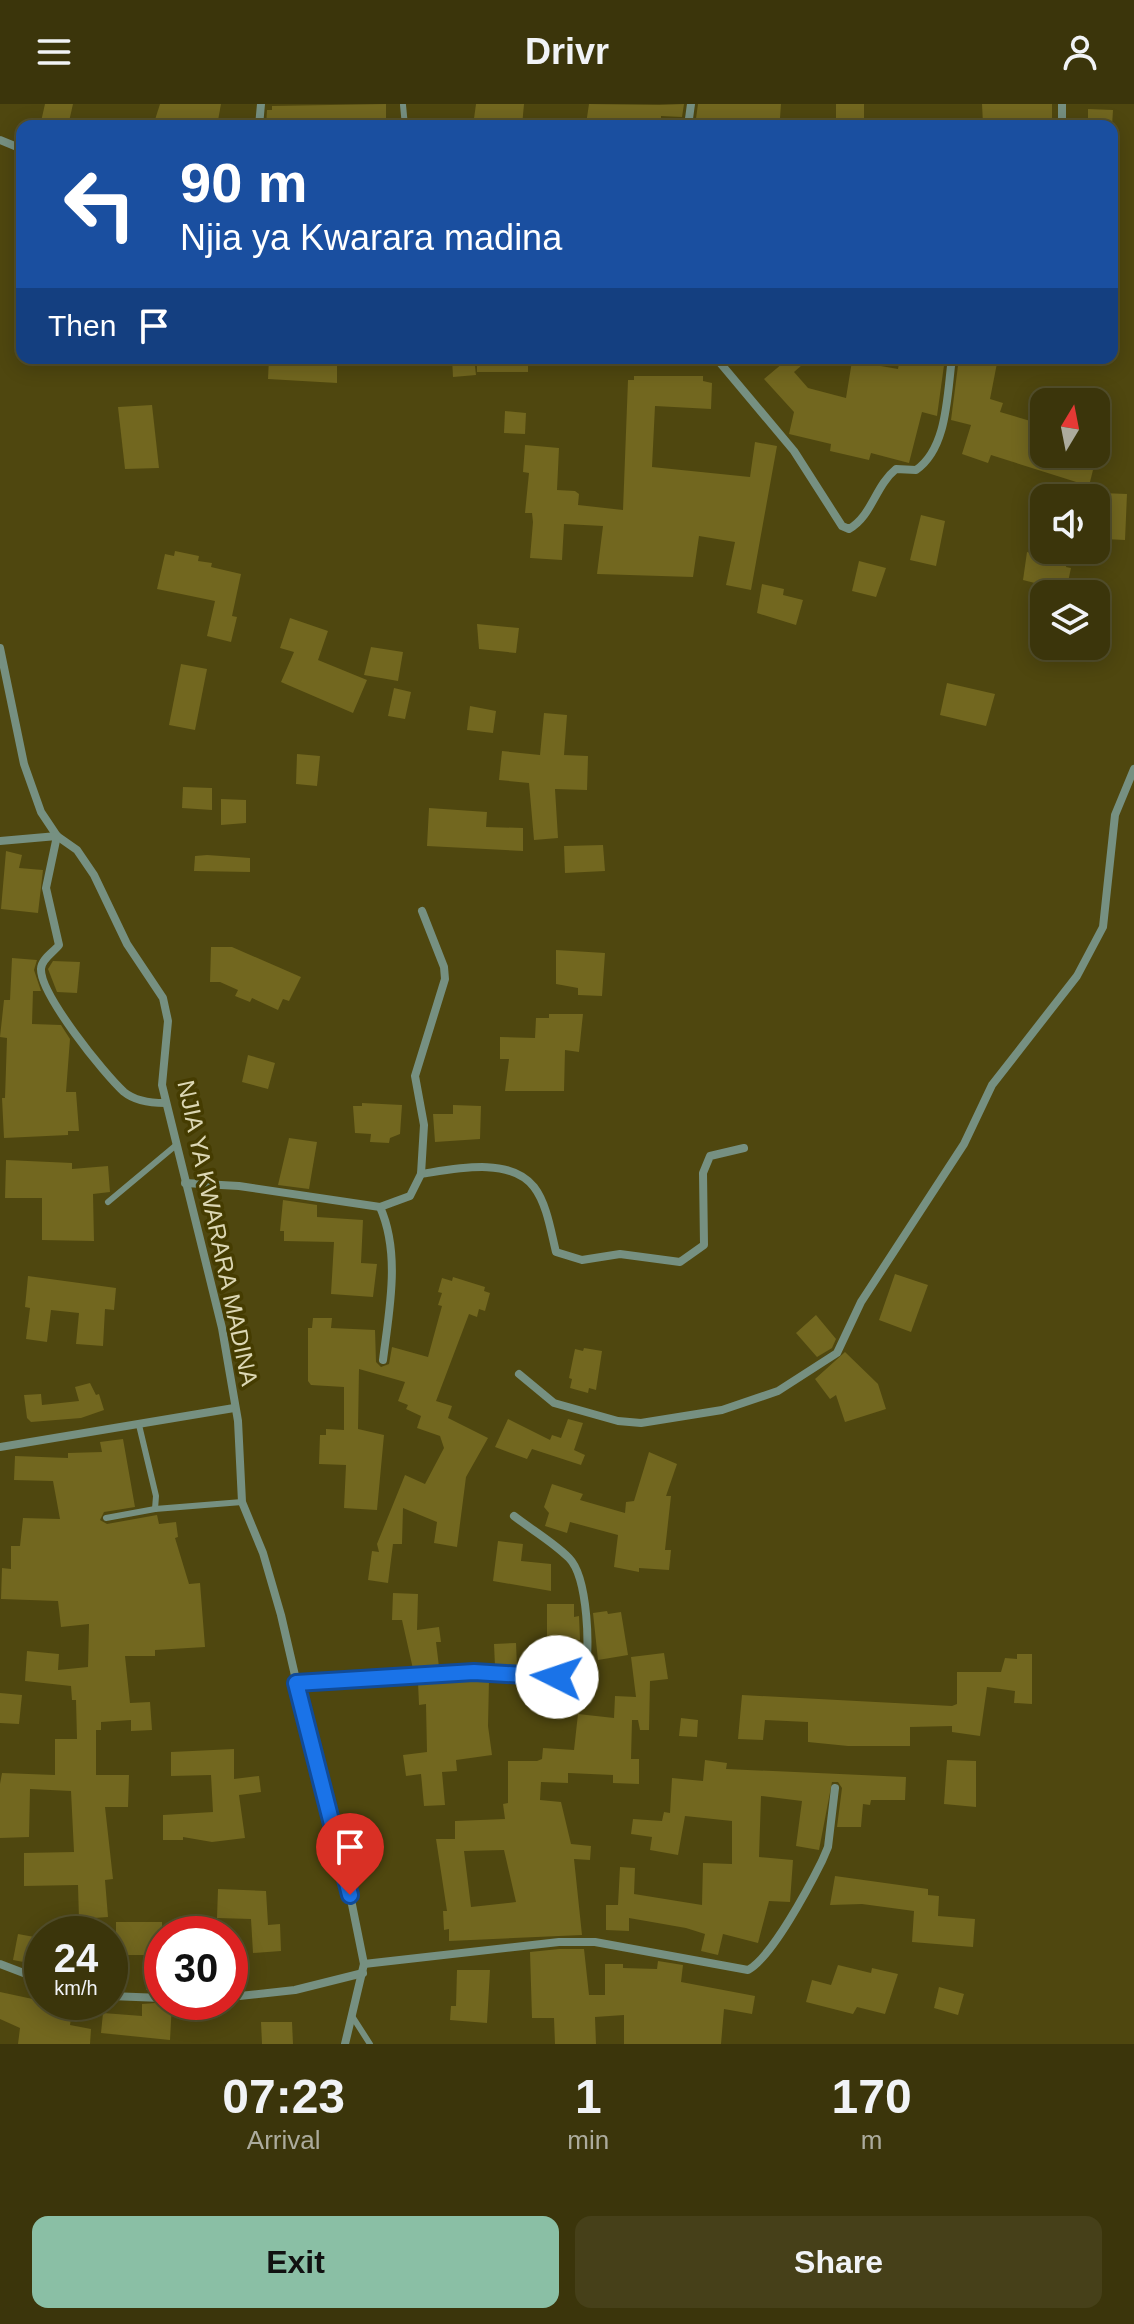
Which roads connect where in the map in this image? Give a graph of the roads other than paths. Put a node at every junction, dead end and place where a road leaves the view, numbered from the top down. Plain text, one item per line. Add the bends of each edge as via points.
1 (721, 364) edge
2 (951, 364) edge
3 (0, 648) edge
4 (1134, 769) edge
5 (57, 836) junction
6 (0, 841) edge
7 (422, 911) dead end
8 (165, 1103) junction
9 (175, 1146) junction
10 (744, 1148) dead end
11 (421, 1174) junction
12 (185, 1183) junction
13 (108, 1202) dead end
14 (380, 1207) junction
15 (383, 1360) dead end
16 (519, 1374) dead end
17 (234, 1408) junction
18 (139, 1425) junction
19 (0, 1447) edge
20 (242, 1502) junction
21 (155, 1509) junction
22 (514, 1516) dead end
23 (106, 1518) dead end
24 (296, 1683) junction
25 (835, 1788) dead end
26 (0, 1964) edge
27 (363, 1969) junction
28 (24, 1973) edge
29 (248, 1995) edge
30 (352, 2016) junction
31 (345, 2044) edge
32 (370, 2044) edge

1 - 2 street via 794,451 849,529 861,522 882,480 896,469 916,470 933,452
3 - 5 street, NJIA YA KWARARA MADINA via 24,764 41,812
4 - 16 street via 1115,815 1103,927 1077,976 992,1085 964,1144 861,1302 837,1353 778,1391 722,1410 641,1423 554,1403
5 - 6 street
5 - 8 street, NJIA YA KWARARA MADINA via 77,850 94,875 127,944 163,998 168,1021
5 - 8 street via 46,888 59,945 41,972 64,1021 125,1094
7 - 11 street via 445,979 415,1076 424,1125
8 - 9 street, NJIA YA KWARARA MADINA
9 - 12 street, NJIA YA KWARARA MADINA
9 - 13 lane
10 - 11 street via 710,1156 703,1173 704,1245 680,1262 620,1254 582,1260 556,1252 536,1188 520,1173 480,1167
11 - 14 street via 410,1196
12 - 14 street
12 - 17 street, NJIA YA KWARARA MADINA via 222,1328
14 - 15 street via 391,1254
17 - 18 street
17 - 20 street, NJIA YA KWARARA MADINA
18 - 19 street
18 - 21 lane
20 - 21 lane
20 - 24 street, NJIA YA KWARARA MADINA via 263,1553
21 - 23 lane
22 - 24 street via 578,1571 584,1599 584,1678 474,1672
24 - 27 street, NJIA YA KWARARA MADINA via 339,1840
25 - 27 street via 822,1861 773,1946 748,1970 583,1942
26 - 28 street
27 - 29 street via 295,1990
27 - 30 street, NJIA YA KWARARA MADINA
30 - 31 street, NJIA YA KWARARA MADINA
30 - 32 lane

